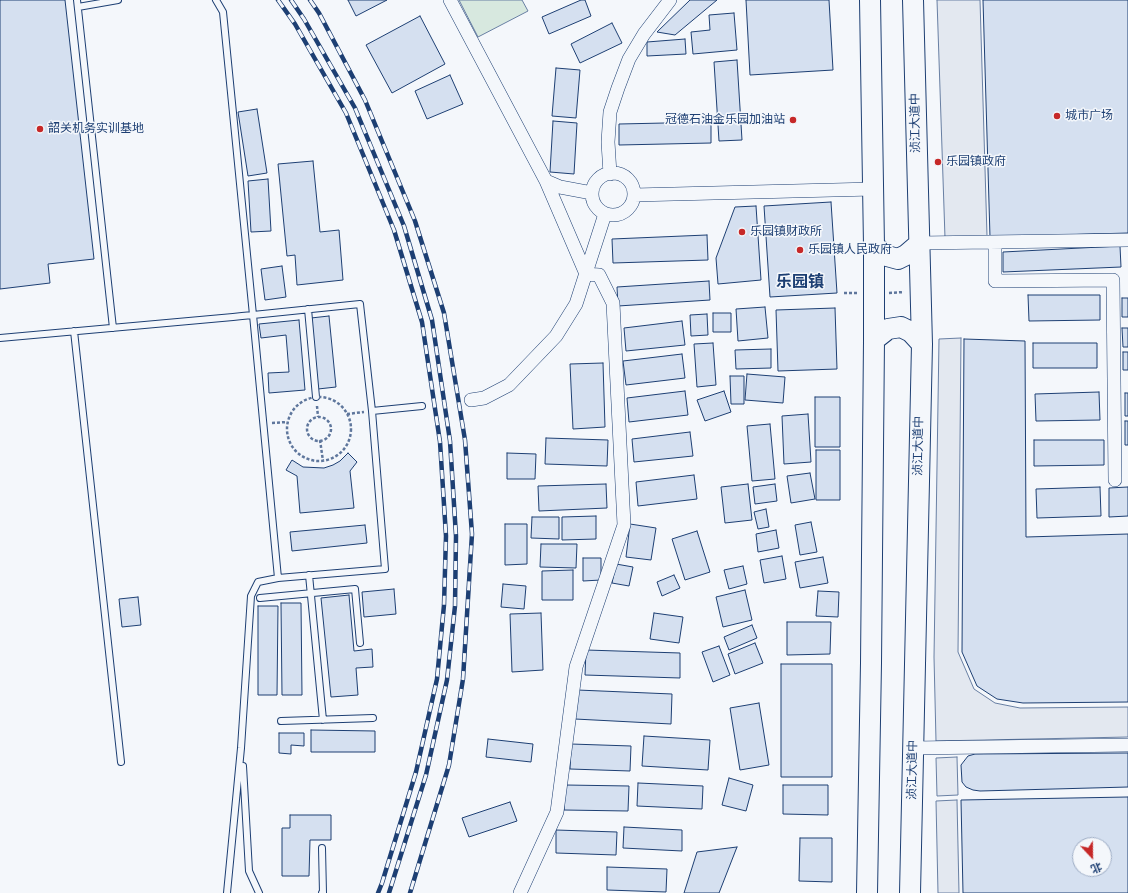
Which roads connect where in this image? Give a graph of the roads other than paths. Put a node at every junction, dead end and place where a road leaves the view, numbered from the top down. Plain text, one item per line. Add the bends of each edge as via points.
1 (77, 0) edge
2 (118, 0) edge
3 (216, 0) edge
4 (450, 0) edge
5 (670, 0) edge
6 (870, 0) edge
7 (913, 0) edge
8 (78, 7) junction
9 (610, 174) junction
10 (546, 180) junction
11 (873, 189) junction
12 (592, 193) junction
13 (634, 194) junction
14 (605, 214) junction
15 (1128, 240) edge
16 (995, 242) junction
17 (920, 243) junction
18 (874, 246) junction
19 (586, 274) junction
20 (308, 309) junction
21 (253, 315) junction
22 (113, 328) junction
23 (74, 331) junction
24 (0, 338) edge
25 (874, 340) junction
26 (922, 344) junction
27 (316, 398) road end
28 (471, 400) dead end
29 (422, 406) dead end
30 (372, 411) junction
31 (1115, 480) dead end
32 (309, 575) junction
33 (278, 578) junction
34 (310, 593) junction
35 (260, 598) dead end
36 (360, 643) dead end
37 (372, 718) dead end
38 (323, 720) junction
39 (281, 721) dead end
40 (1128, 745) edge
41 (242, 748) junction
42 (913, 748) junction
43 (121, 762) dead end
44 (322, 848) dead end
45 (227, 893) edge
46 (259, 893) edge
47 (322, 893) edge
48 (520, 893) edge
49 (867, 893) edge
50 (910, 893) edge

1 - 8 lane
2 - 8 lane
3 - 21 lane via 223,12
4 - 10 street
5 - 9 street via 629,59 612,106 608,142
6 - 11 main road
7 - 17 main road, 浈江大道中
8 - 22 lane
9 - 12 street via 597,180
9 - 13 street via 624,176 633,187
10 - 12 street via 560,187
10 - 19 street
11 - 13 street
11 - 18 main road
12 - 14 street via 595,205
13 - 14 street via 633,202 624,212 618,215
14 - 19 street
15 - 16 street
16 - 17 street
16 - 31 street via 995,281 1113,280
17 - 18 main road via 906,256 898,259 887,256
17 - 26 main road, 浈江大道中
18 - 25 main road
19 - 28 street via 576,304 556,336 509,385 484,398
19 - 48 street via 599,275 613,303 624,525 576,666 557,812
20 - 21 lane
20 - 27 lane
20 - 30 lane via 360,304
21 - 22 lane
21 - 33 lane
22 - 23 lane
23 - 24 lane
23 - 43 lane
25 - 26 main road via 888,329 897,326 906,328
25 - 49 main road
26 - 42 main road, 浈江大道中
29 - 30 lane
30 - 32 lane via 385,569
32 - 33 lane
32 - 34 lane
33 - 41 lane via 258,582 251,596
34 - 35 lane
34 - 36 lane via 355,589
34 - 38 lane
37 - 38 lane
38 - 39 lane
40 - 42 street
41 - 45 lane
41 - 46 lane via 249,871
42 - 50 main road, 浈江大道中
44 - 47 lane

